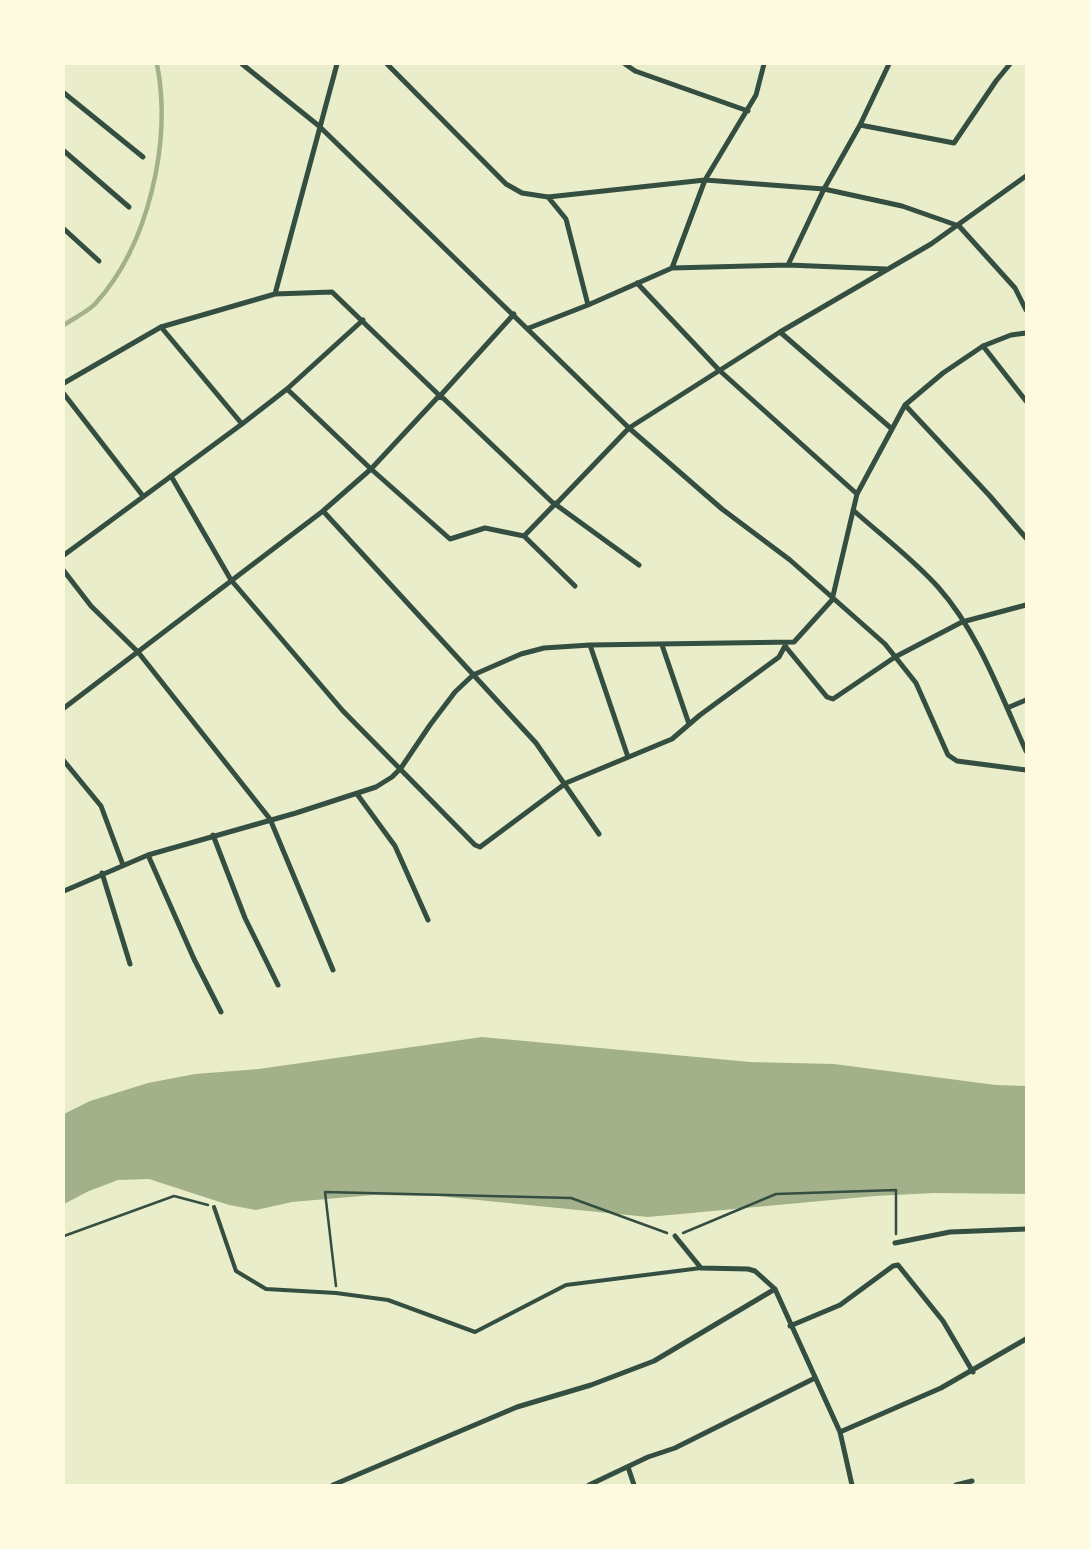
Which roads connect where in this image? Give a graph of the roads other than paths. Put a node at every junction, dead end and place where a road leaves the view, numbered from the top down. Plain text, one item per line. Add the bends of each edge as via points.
1 (242, 64) edge
2 (337, 64) edge
3 (387, 64) edge
4 (625, 64) edge
5 (764, 64) edge
6 (889, 64) edge
7 (1010, 64) edge
8 (64, 93) edge
9 (748, 111) junction
10 (860, 125) junction
11 (319, 126) junction
12 (64, 151) edge
13 (143, 157) dead end
14 (1026, 176) edge
15 (705, 180) junction
16 (824, 188) junction
17 (548, 197) junction
18 (130, 207) dead end
19 (958, 226) junction
20 (64, 229) edge
21 (99, 260) dead end
22 (788, 265) junction
23 (672, 268) junction
24 (887, 269) junction
25 (637, 283) junction
26 (275, 294) junction
27 (588, 305) junction
28 (1026, 310) edge
29 (514, 314) junction
30 (363, 320) junction
31 (161, 327) junction
32 (529, 328) junction
33 (780, 332) junction
34 (1026, 333) edge
35 (983, 346) junction
36 (719, 370) junction
37 (64, 383) edge
38 (287, 389) junction
39 (64, 394) edge
40 (440, 396) junction
41 (1026, 401) edge
42 (905, 405) junction
43 (242, 424) junction
44 (629, 428) junction
45 (892, 429) junction
46 (371, 469) junction
47 (171, 476) junction
48 (857, 494) junction
49 (143, 496) junction
50 (555, 504) junction
51 (853, 510) junction
52 (323, 511) junction
53 (524, 536) junction
54 (1026, 538) edge
55 (64, 555) edge
56 (638, 565) dead end
57 (64, 571) edge
58 (231, 580) junction
59 (575, 586) dead end
60 (832, 600) junction
61 (1026, 605) edge
62 (962, 622) junction
63 (590, 644) junction
64 (662, 645) junction
65 (786, 645) junction
66 (138, 652) junction
67 (895, 657) junction
68 (473, 675) junction
69 (1026, 700) edge
70 (64, 708) edge
71 (1007, 708) junction
72 (689, 724) junction
73 (1026, 751) edge
74 (628, 757) junction
75 (64, 761) edge
76 (401, 768) junction
77 (1026, 770) edge
78 (566, 783) junction
79 (357, 794) junction
80 (270, 819) junction
81 (599, 834) dead end
82 (213, 835) junction
83 (148, 855) junction
84 (123, 865) junction
85 (102, 873) junction
86 (64, 891) edge
87 (428, 920) dead end
88 (130, 964) dead end
89 (333, 970) dead end
90 (278, 985) dead end
91 (221, 1012) dead end
92 (214, 1206) road end
93 (1026, 1229) edge
94 (675, 1236) road end
95 (895, 1243) road end
96 (701, 1268) junction
97 (775, 1290) junction
98 (790, 1326) junction
99 (1026, 1339) edge
100 (973, 1372) junction
101 (815, 1378) junction
102 (840, 1432) junction
103 (628, 1467) junction
104 (603, 1478) junction
105 (972, 1481) dead end
106 (333, 1485) edge
107 (589, 1485) edge
108 (605, 1485) edge
109 (634, 1485) edge
110 (852, 1485) edge
111 (956, 1485) edge

1 - 11 street
2 - 11 street
3 - 17 street via 506,184 522,193
4 - 9 street via 635,71
5 - 9 street
6 - 10 street
7 - 10 street via 954,143
8 - 13 street
9 - 15 street
10 - 16 street
11 - 26 street
11 - 29 street
12 - 18 street
14 - 19 street
15 - 16 street
15 - 17 street
15 - 23 street
16 - 19 street via 902,206
16 - 22 street
17 - 27 street via 566,219
19 - 24 street
19 - 28 street via 1015,288
20 - 21 street
22 - 23 street
22 - 24 street
23 - 25 street
24 - 33 street
25 - 27 street
25 - 36 street
26 - 30 street via 332,292
26 - 31 street
27 - 32 street
29 - 32 street
29 - 40 street
30 - 38 street
30 - 40 street
31 - 37 street
31 - 43 street
32 - 44 street
33 - 36 street
33 - 45 street
34 - 35 street
35 - 41 street
35 - 42 street
36 - 44 street
36 - 48 street
38 - 43 street
38 - 46 street
39 - 49 street
40 - 46 street
40 - 50 street
42 - 45 street
42 - 54 street
43 - 47 street
44 - 50 street
44 - 60 street via 722,509 790,560
45 - 48 street
46 - 52 street
46 - 53 street via 450,539 485,528
47 - 49 street
47 - 58 street
48 - 51 street
49 - 55 street
50 - 53 street
50 - 56 street
51 - 60 street
51 - 62 street via 929,577
52 - 58 street
52 - 68 street
53 - 59 street
57 - 66 street via 91,606
58 - 66 street
58 - 76 street via 343,711
60 - 65 street via 798,640
60 - 67 street via 885,644
61 - 62 street
62 - 67 street
62 - 71 street
63 - 64 street
63 - 68 street via 544,648 521,654
63 - 74 street
64 - 65 street
64 - 72 street
65 - 67 street via 831,699
65 - 72 street via 779,657
66 - 70 street
66 - 80 street
67 - 77 street via 916,683 952,758
68 - 76 street via 455,692
68 - 78 street via 536,743
69 - 71 street
71 - 73 street
72 - 74 street via 672,739
74 - 78 street
75 - 84 street via 101,806
76 - 78 street via 480,847
76 - 79 street via 392,777
78 - 81 street
79 - 80 street
79 - 87 street via 395,846
80 - 82 street
80 - 89 street
82 - 83 street
82 - 90 street via 246,918
83 - 84 street
83 - 91 street
84 - 85 street
85 - 86 street
85 - 88 street
92 - 96 lane via 236,1271 266,1290 336,1293 388,1300 475,1332 566,1284
93 - 95 street via 950,1232
94 - 96 street
96 - 97 street via 748,1269
97 - 98 street
97 - 106 street via 654,1361 591,1385 517,1407
98 - 100 street via 840,1305 898,1265 943,1321
98 - 101 street
99 - 100 street
100 - 102 street
101 - 102 street
101 - 103 street via 675,1448
102 - 110 street
103 - 104 street
103 - 109 street
104 - 107 street
104 - 108 street
105 - 111 street

